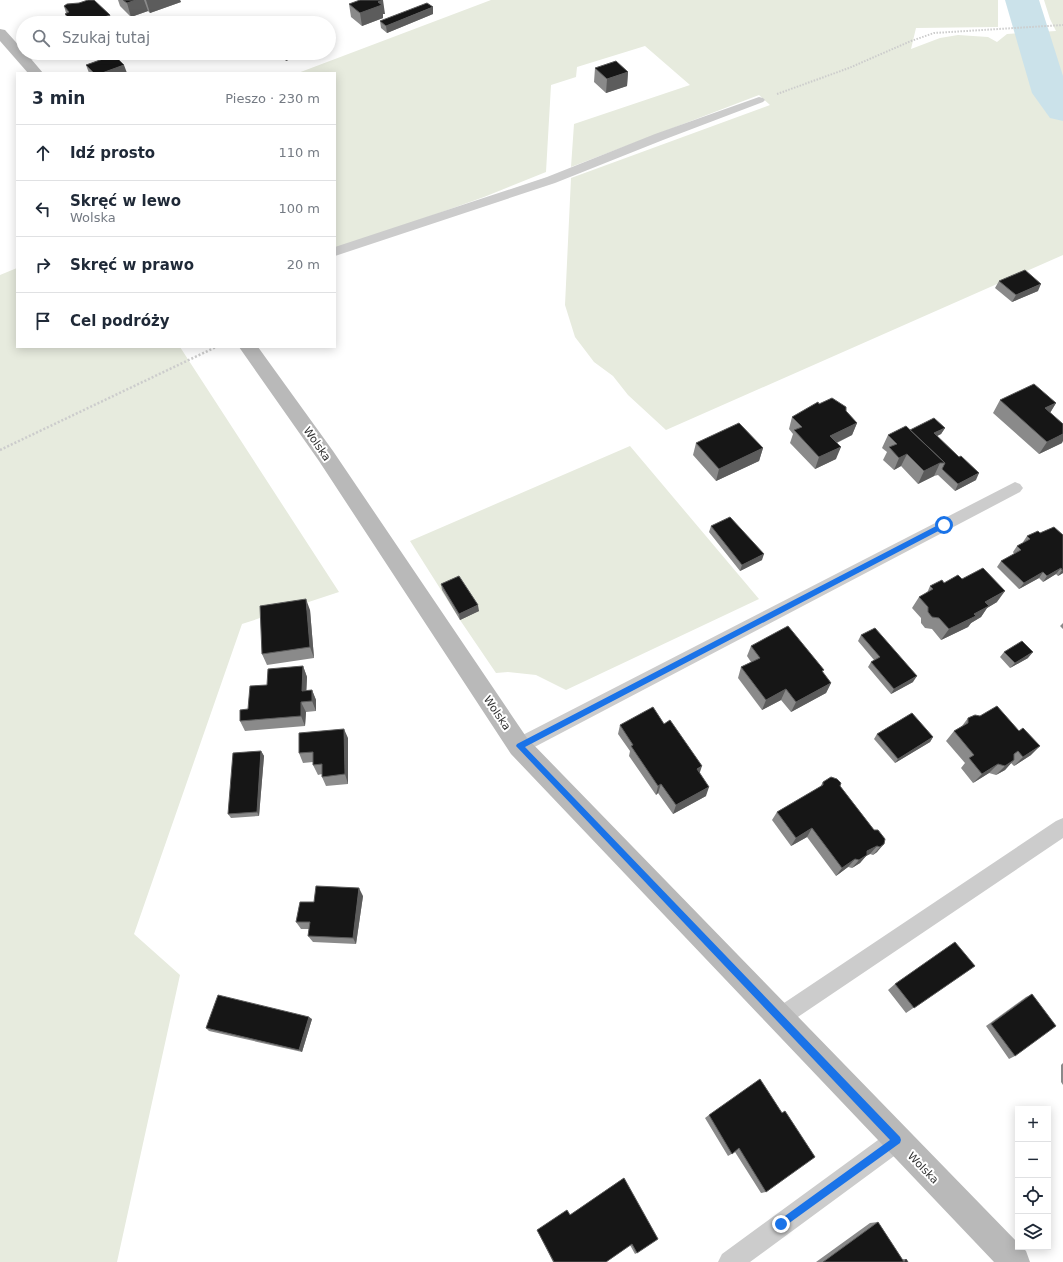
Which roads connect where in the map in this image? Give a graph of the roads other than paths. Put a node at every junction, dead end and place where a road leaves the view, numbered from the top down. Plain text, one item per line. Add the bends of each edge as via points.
1 (0, 33) edge
2 (16, 51) edge
3 (24, 60) edge
4 (35, 72) edge
5 (760, 100) road end
6 (336, 252) edge
7 (249, 348) edge
8 (1014, 488) dead end
9 (519, 746) junction
10 (1063, 827) edge
11 (779, 1018) junction
12 (897, 1140) junction
13 (730, 1262) edge
14 (1014, 1262) edge

1 - 2 street
3 - 4 street
5 - 6 lane via 551,180
7 - 9 street, Wolska via 326,456
8 - 9 lane
9 - 11 street, Wolska
10 - 11 lane
11 - 12 street, Wolska
12 - 13 lane
12 - 14 street, Wolska

